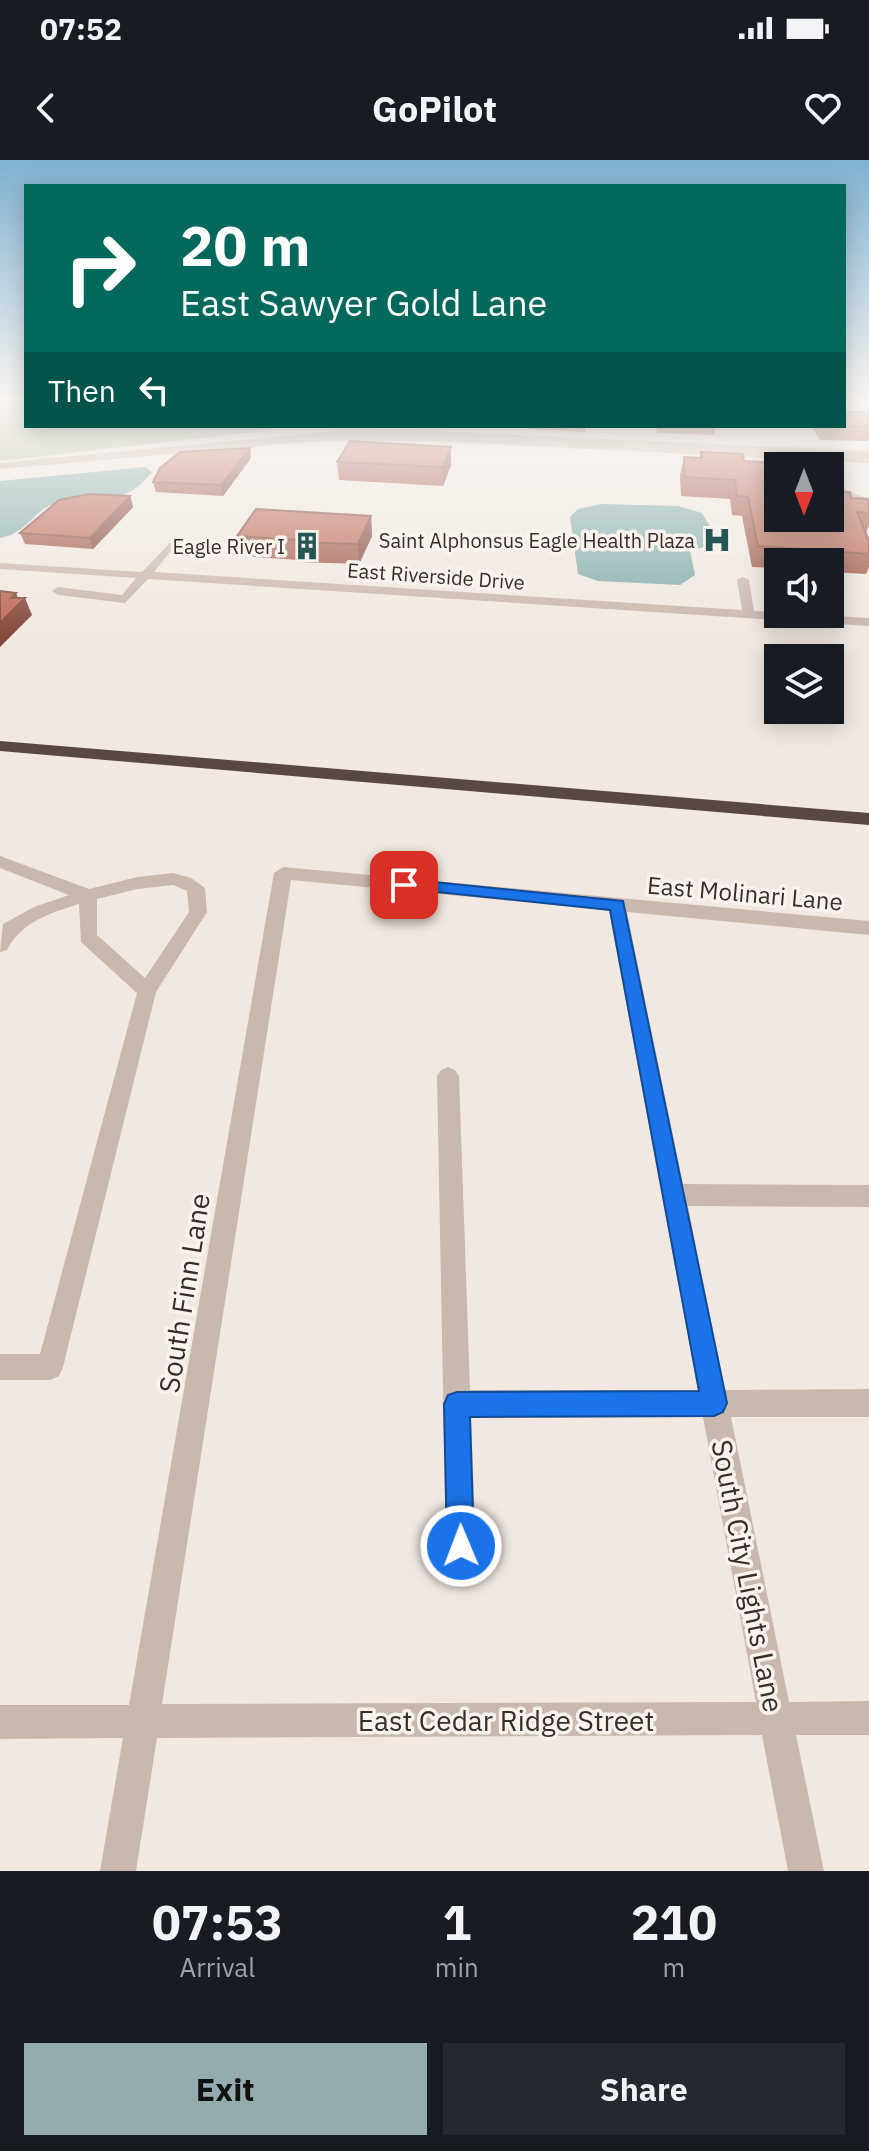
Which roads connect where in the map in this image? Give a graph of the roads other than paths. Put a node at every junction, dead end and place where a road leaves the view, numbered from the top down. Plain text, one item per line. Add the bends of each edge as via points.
1 (844, 493) edge
2 (869, 502) edge
3 (170, 546) dead end
4 (0, 566) edge
5 (144, 575) junction
6 (743, 580) dead end
7 (58, 591) dead end
8 (749, 615) junction
9 (869, 622) edge
10 (0, 746) edge
11 (869, 819) edge
12 (0, 862) edge
13 (283, 873) joint
14 (88, 895) junction
15 (617, 905) junction
16 (869, 928) edge
17 (0, 945) edge
18 (147, 991) junction
19 (448, 1076) dead end
20 (674, 1195) junction
21 (869, 1196) edge
22 (0, 1367) edge
23 (714, 1403) junction
24 (869, 1403) edge
25 (457, 1404) junction
26 (461, 1546) dead end
27 (869, 1718) edge
28 (776, 1719) junction
29 (0, 1722) edge
30 (144, 1722) junction
31 (118, 1871) edge
32 (806, 1871) edge

1 - 2 street
3 - 5 street
4 - 5 street, East Riverside Drive
5 - 7 street via 125,599
5 - 8 street, East Riverside Drive
6 - 8 street
8 - 9 street, East Riverside Drive
10 - 11 highway
12 - 14 street
13 - 15 street, East Molinari Lane
13 - 30 street, South Finn Lane
14 - 17 street via 27,918 7,930
14 - 18 street via 88,937
14 - 18 street via 154,880 176,879 196,888 198,912
15 - 16 street, East Molinari Lane
15 - 20 street, South City Lights Lane
18 - 22 street via 50,1367
19 - 25 street
20 - 21 street
20 - 23 street, South City Lights Lane
23 - 24 street
23 - 25 street
23 - 28 street, South City Lights Lane
25 - 26 street
27 - 28 street, East Cedar Ridge Street
28 - 30 street, East Cedar Ridge Street
28 - 32 street, South City Lights Lane
29 - 30 street, East Cedar Ridge Street
30 - 31 street, South Finn Lane

